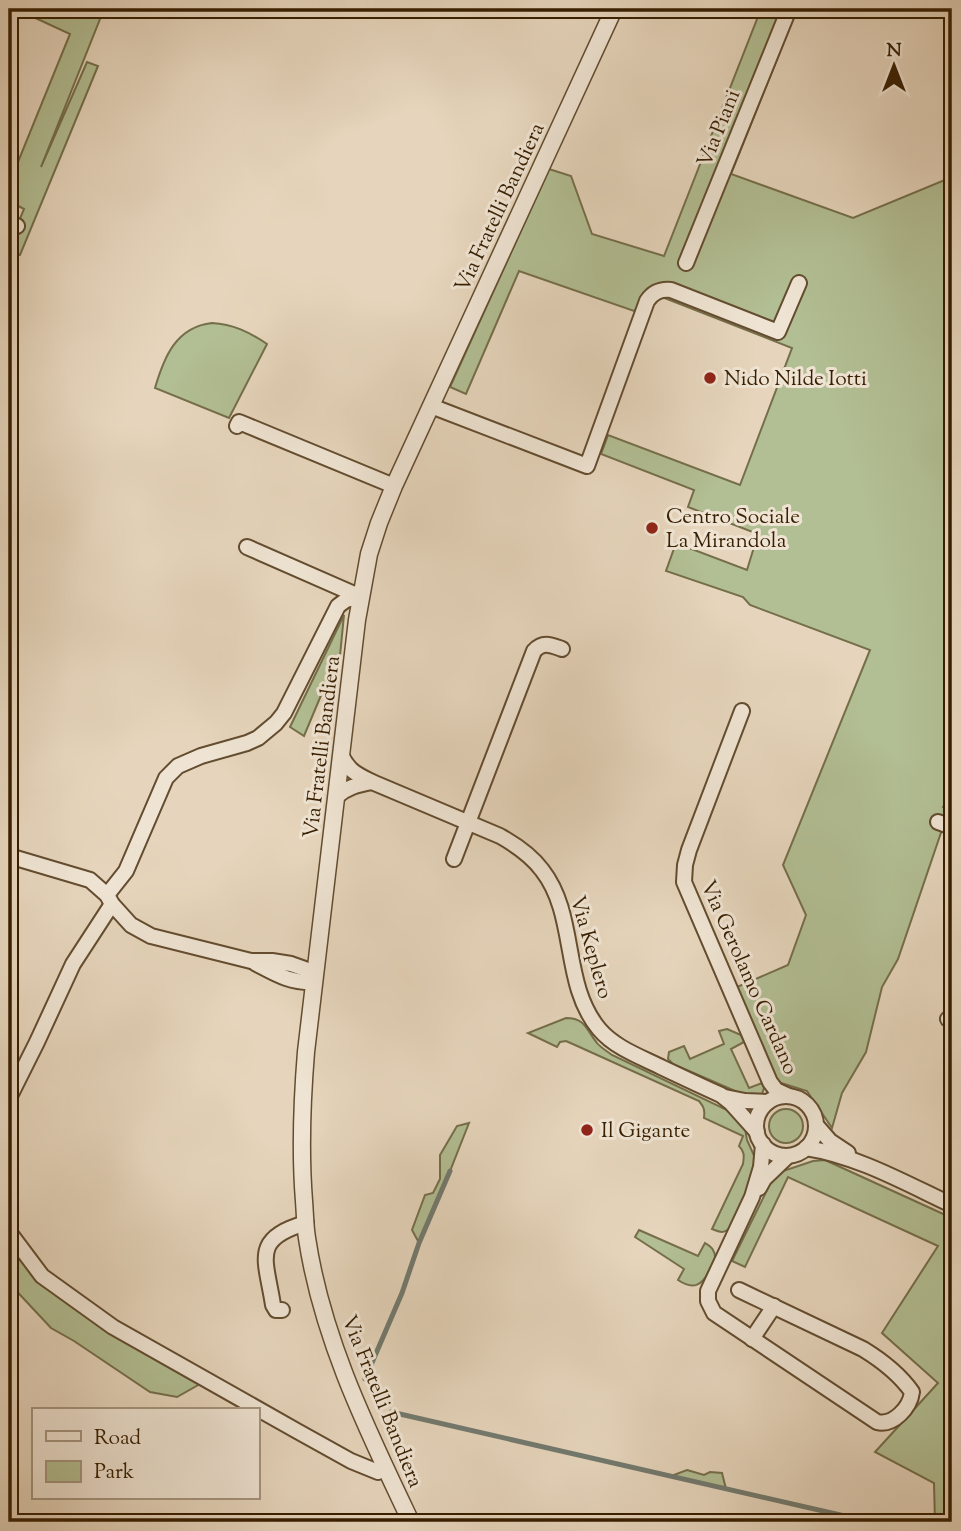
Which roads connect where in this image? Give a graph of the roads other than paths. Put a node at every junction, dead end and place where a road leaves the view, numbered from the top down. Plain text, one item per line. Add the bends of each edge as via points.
1 (614, 9) edge
2 (789, 9) edge
3 (686, 263) dead end
4 (799, 284) dead end
5 (431, 406) junction
6 (237, 426) dead end
7 (394, 486) junction
8 (247, 547) dead end
9 (361, 597) junction
10 (562, 649) dead end
11 (742, 710) dead end
12 (341, 755) junction
13 (372, 782) junction
14 (336, 797) junction
15 (468, 821) junction
16 (9, 856) edge
17 (454, 859) dead end
18 (110, 900) junction
19 (314, 982) junction
20 (721, 1095) junction
21 (789, 1096) junction
22 (9, 1098) edge
23 (768, 1102) junction
24 (817, 1126) junction
25 (760, 1138) junction
26 (806, 1148) junction
27 (788, 1156) junction
28 (867, 1165) junction
29 (752, 1198) junction
30 (952, 1205) edge
31 (306, 1223) junction
32 (9, 1232) edge
33 (740, 1290) dead end
34 (774, 1306) junction
35 (282, 1310) dead end
36 (752, 1339) junction
37 (257, 1408) edge
38 (259, 1409) edge
39 (378, 1472) dead end
40 (411, 1522) edge

1 - 5 street, Via Fratelli Bandiera
2 - 3 street, Via Piani
4 - 5 street via 779,332 671,290 651,296 587,466
5 - 7 street, Via Fratelli Bandiera
6 - 7 street via 239,422
7 - 9 street, Via Fratelli Bandiera via 369,554
8 - 9 street
9 - 12 street, Via Fratelli Bandiera
9 - 18 street via 338,606 276,723 257,738 189,760 166,778
10 - 15 street via 544,644 534,651
11 - 21 street, Via Gerolamo Cardano via 689,849 684,882 770,1082
12 - 13 street, Via Keplero via 347,766
12 - 14 street, Via Fratelli Bandiera
13 - 14 street via 352,786
13 - 15 street, Via Keplero
14 - 19 street, Via Fratelli Bandiera
15 - 17 street
15 - 20 street, Via Keplero via 518,847 549,881 563,916 576,984 600,1029 617,1045
16 - 18 street via 90,880
18 - 19 street via 131,925 150,936 251,961 289,980
18 - 22 street
19 - 31 street, Via Fratelli Bandiera via 302,1115
20 - 23 street, Via Keplero
20 - 25 street, Via Keplero
21 - 23 street
21 - 24 street via 811,1108
23 - 25 street via 757,1119
24 - 26 street
24 - 28 street via 830,1141
25 - 27 street via 774,1153
25 - 29 street via 761,1167
26 - 27 street
26 - 28 street
27 - 29 street
28 - 30 street
29 - 36 street via 708,1291 708,1301 714,1312
31 - 35 street via 273,1238 265,1254 273,1305
31 - 40 street, Via Fratelli Bandiera via 318,1293 336,1353
32 - 37 street via 41,1276 113,1327
33 - 34 street
34 - 36 street
34 - 36 street via 873,1355 905,1383 912,1392 911,1401 893,1420 877,1422
38 - 39 street

